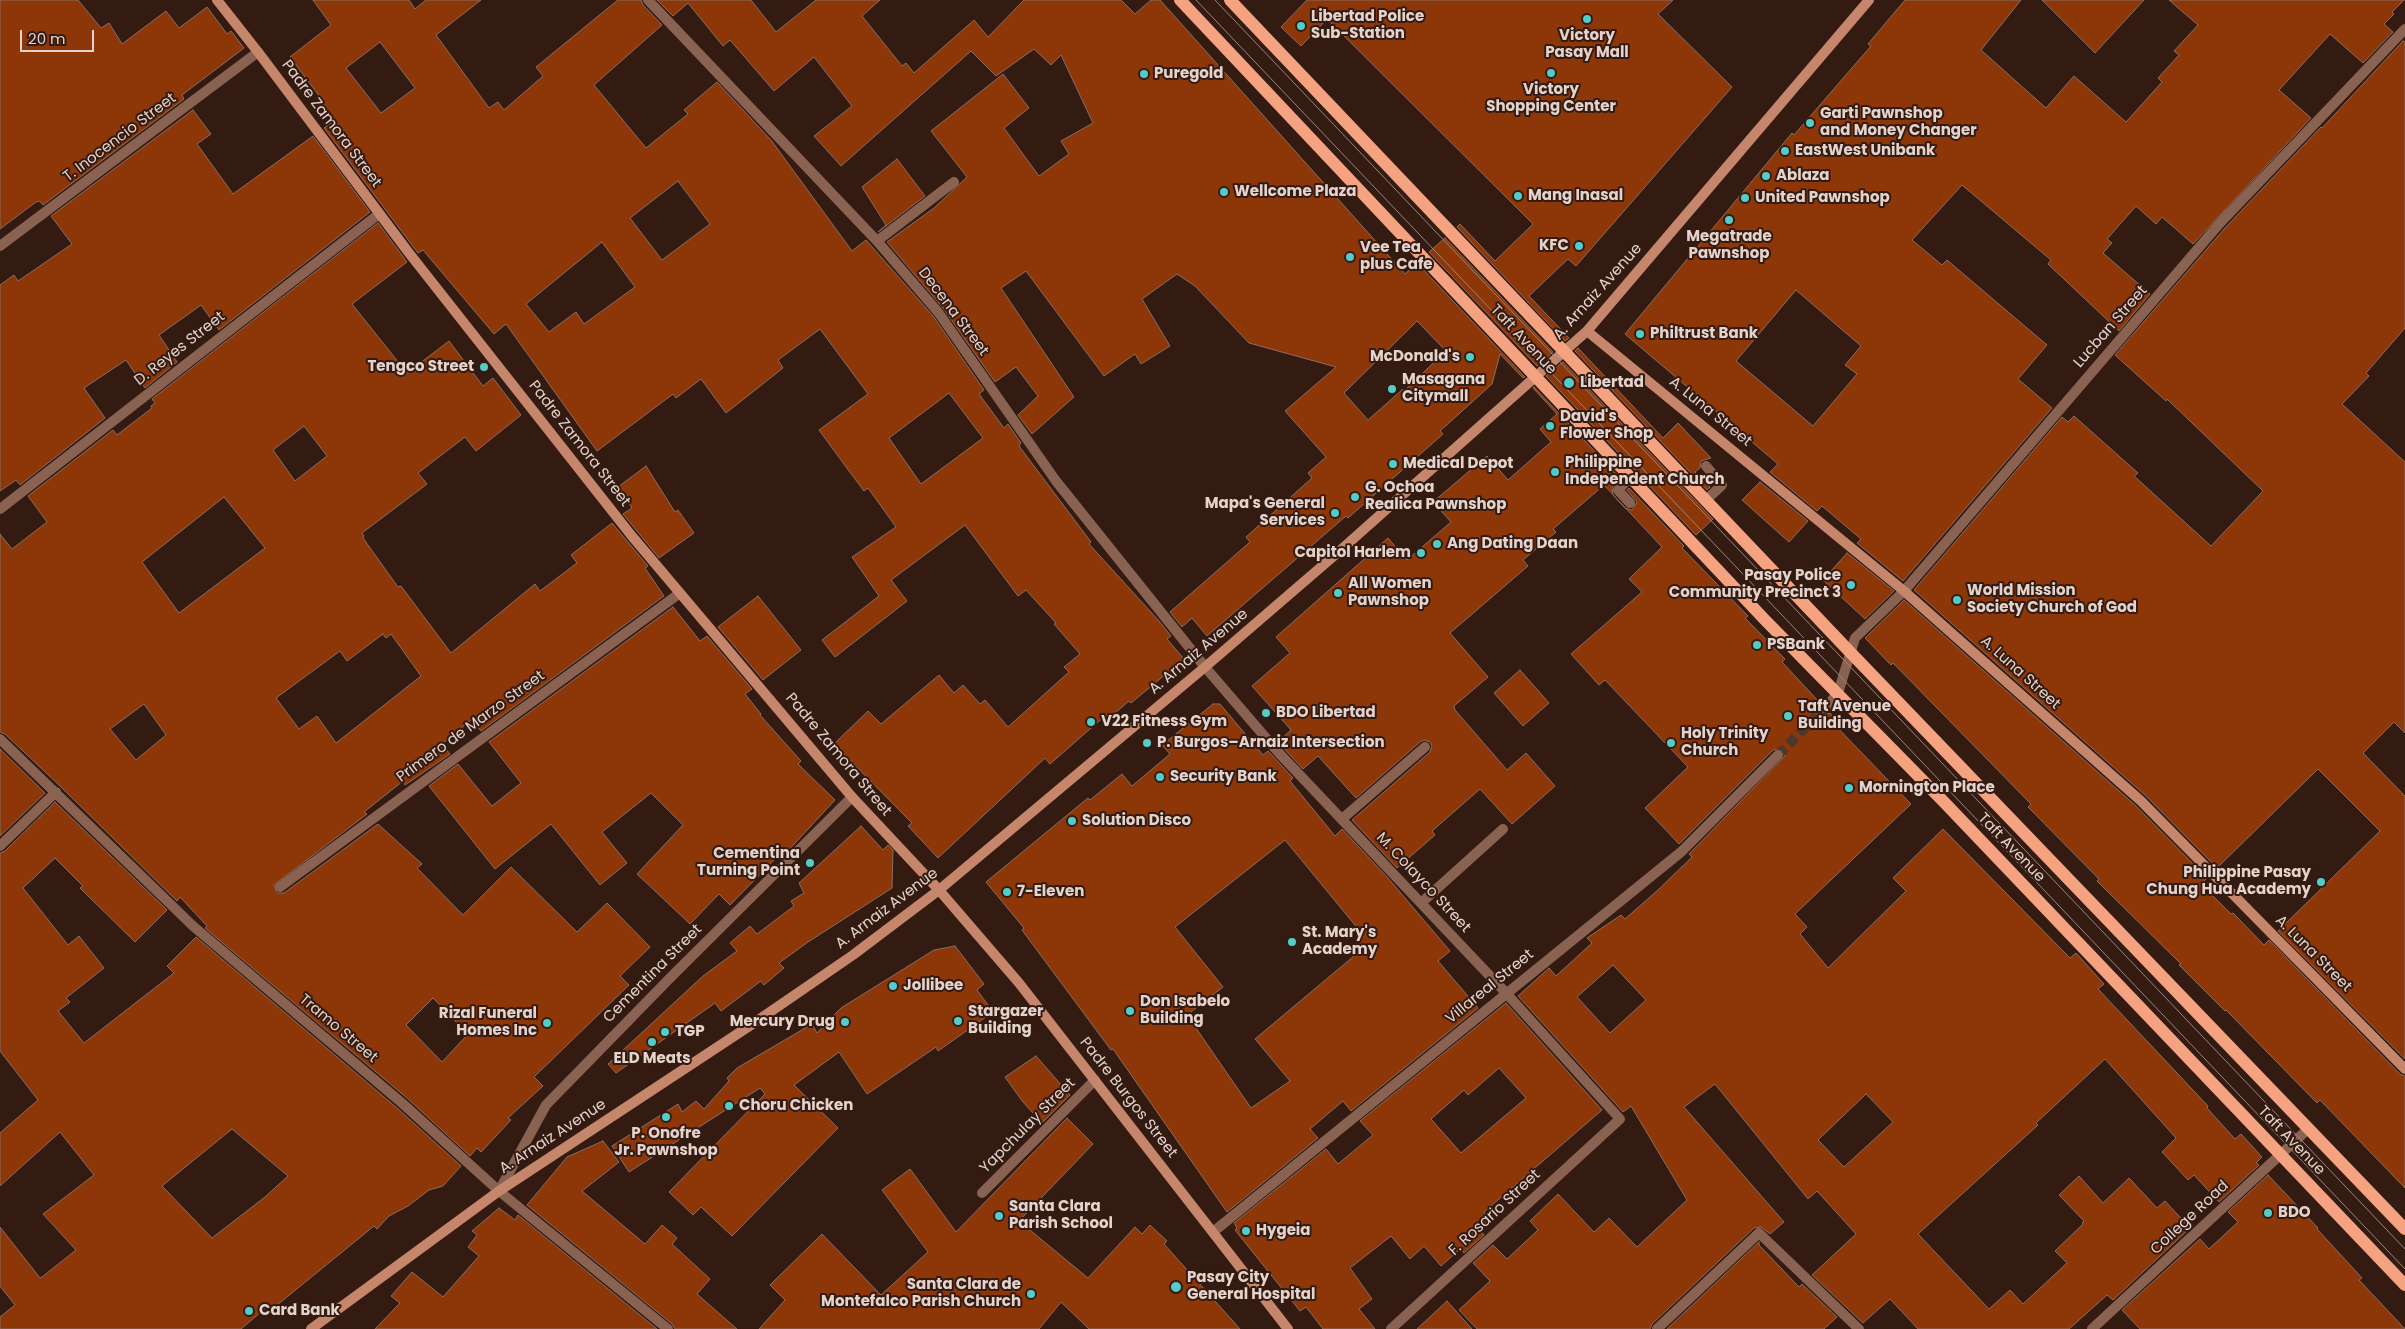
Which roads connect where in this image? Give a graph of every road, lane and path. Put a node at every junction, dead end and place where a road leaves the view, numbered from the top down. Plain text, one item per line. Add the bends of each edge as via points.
1 (217, 0) edge
2 (648, 0) edge
3 (1180, 0) edge
4 (1230, 0) edge
5 (1869, 0) edge
6 (2405, 29) edge
7 (258, 52) junction
8 (954, 182) dead end
9 (379, 214) junction
10 (877, 241) junction
11 (0, 246) edge
12 (1587, 331) junction
13 (1565, 351) junction
14 (1536, 378) junction
15 (1706, 466) dead end
16 (1630, 477) junction
17 (1706, 501) junction
18 (1630, 503) dead end
19 (0, 509) edge
20 (1904, 591) junction
21 (680, 593) junction
22 (1850, 652) junction
23 (1205, 667) junction
24 (1838, 693) junction
25 (1825, 708) tunnel mouth
26 (0, 739) edge
27 (1425, 747) dead end
28 (1778, 755) tunnel mouth
29 (56, 792) junction
30 (852, 797) junction
31 (1342, 820) junction
32 (1503, 829) dead end
33 (0, 846) edge
34 (280, 887) dead end
35 (939, 890) junction
36 (1421, 903) junction
37 (1506, 993) junction
38 (2405, 1069) edge
39 (1095, 1080) junction
40 (1620, 1118) joint
41 (2308, 1129) junction
42 (2281, 1154) junction
43 (500, 1191) junction
44 (982, 1193) dead end
45 (2405, 1230) edge
46 (1213, 1232) junction
47 (2405, 1285) edge
48 (311, 1329) edge
49 (668, 1329) edge
50 (1288, 1329) edge
51 (1391, 1329) edge
52 (1657, 1329) edge
53 (1859, 1329) edge
54 (2092, 1329) edge

1 - 7 street, Padre Zamora Street
2 - 10 street, Decena Street
3 - 14 main road, Taft Avenue
4 - 13 main road, Taft Avenue
5 - 12 street, A. Arnaiz Avenue
6 - 20 street, Lucban Street via 2220,223
7 - 9 street, Padre Zamora Street
7 - 11 street, T. Inocencio Street
8 - 10 street
9 - 19 street, D. Reyes Street
9 - 21 street, Padre Zamora Street
10 - 23 street, Decena Street via 938,312 1056,481
12 - 13 street, A. Arnaiz Avenue
12 - 20 street, A. Luna Street
13 - 14 street, A. Arnaiz Avenue
13 - 17 main road, Taft Avenue
14 - 16 main road, Taft Avenue
14 - 23 street, A. Arnaiz Avenue
15 - 17 street via 1722,485
16 - 18 street via 1618,490
16 - 24 main road, Taft Avenue
17 - 22 main road, Taft Avenue
20 - 22 street, Lucban Street via 1856,638
20 - 38 street, A. Luna Street via 2141,801
21 - 30 street, Padre Zamora Street
21 - 34 street, Primero de Marzo Street
22 - 24 street
22 - 41 main road, Taft Avenue
23 - 31 street, M. Colayco Street
23 - 35 street, A. Arnaiz Avenue
24 - 25 street
24 - 42 main road, Taft Avenue
26 - 29 street, Tramo Street
27 - 31 street
28 - 37 street, Villareal Street via 1681,852
29 - 33 street
29 - 43 street, Tramo Street via 193,926 395,1097
30 - 35 street, Padre Zamora Street
30 - 43 street, Cementina Street via 546,1105
31 - 36 street, M. Colayco Street
32 - 36 street
35 - 39 street, Padre Burgos Street via 1019,983
35 - 43 street, A. Arnaiz Avenue via 853,955
36 - 37 street, M. Colayco Street
37 - 40 street, M. Colayco Street
37 - 46 street, Villareal Street
39 - 44 street, Yapchulay Street
39 - 46 street, Padre Burgos Street
40 - 51 street, F. Rosario Street
41 - 42 street, College Road
41 - 45 main road, Taft Avenue
42 - 47 main road, Taft Avenue
42 - 54 street, College Road
43 - 48 street, A. Arnaiz Avenue
43 - 49 street, Tramo Street
46 - 50 street, Padre Burgos Street
52 - 53 street via 1759,1233

